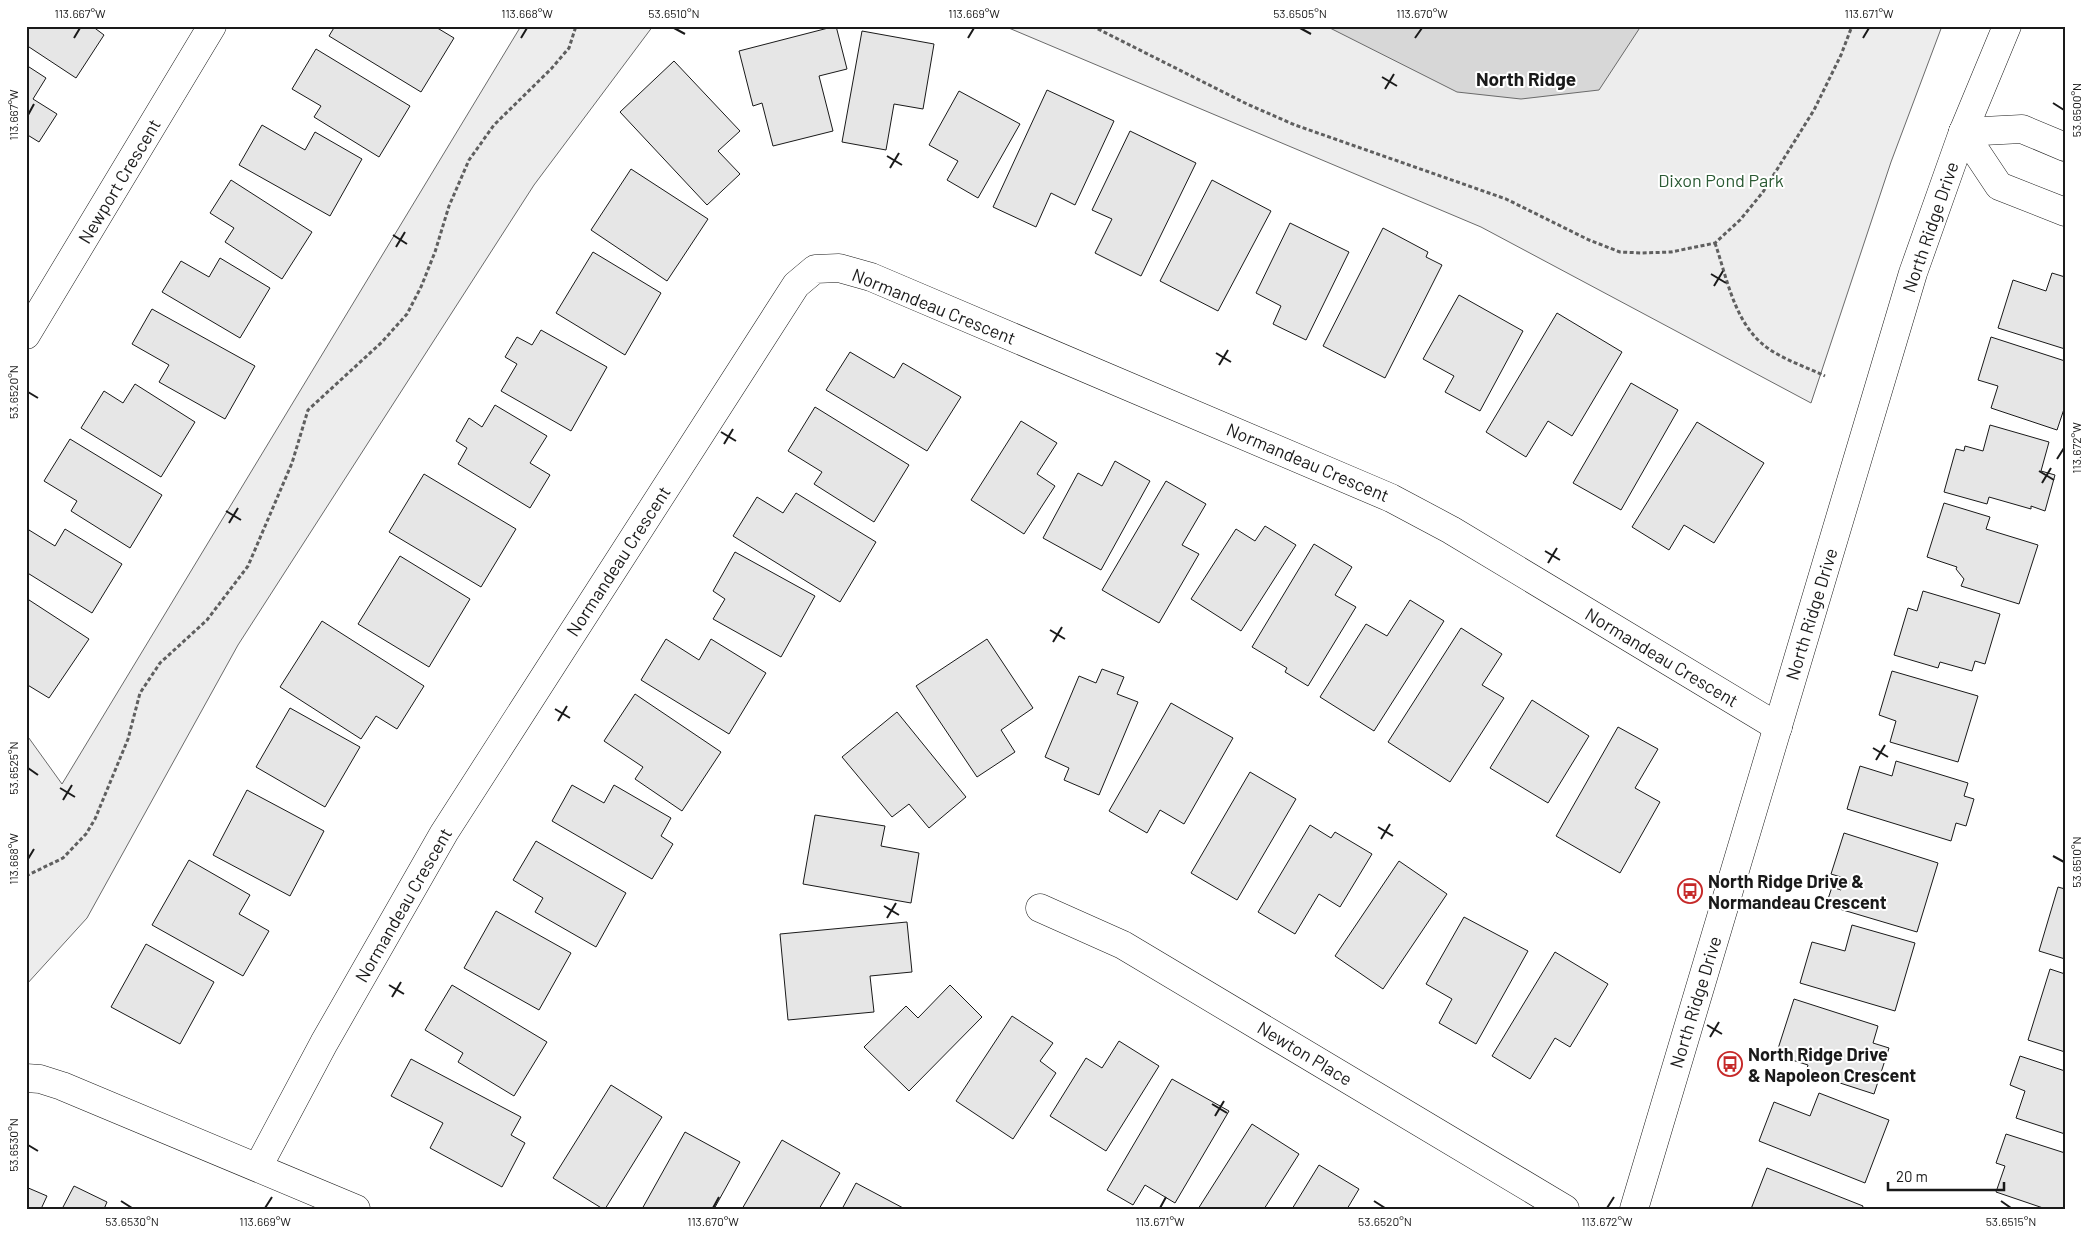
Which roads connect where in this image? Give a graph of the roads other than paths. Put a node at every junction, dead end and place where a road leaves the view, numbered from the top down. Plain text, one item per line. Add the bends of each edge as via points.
1 (212, 26) edge
2 (2007, 26) edge
3 (1963, 132) junction
4 (2065, 147) edge
5 (2065, 212) edge
6 (26, 335) edge
7 (1778, 727) junction
8 (1040, 908) dead end
9 (26, 1078) edge
10 (258, 1167) junction
11 (356, 1209) edge
12 (1565, 1209) edge
13 (1634, 1209) edge

1 - 6 street, Newport Crescent
2 - 3 street, North Ridge Drive
3 - 4 street via 2022,129
3 - 5 street via 2000,186
3 - 7 street, North Ridge Drive via 1913,273
7 - 10 street, Normandeau Crescent via 1451,530 1392,498 871,278 838,268 816,269 796,285 444,833 324,1043
7 - 13 street, North Ridge Drive
8 - 12 street, Newton Place via 1123,945
9 - 10 street via 62,1086
10 - 11 street

